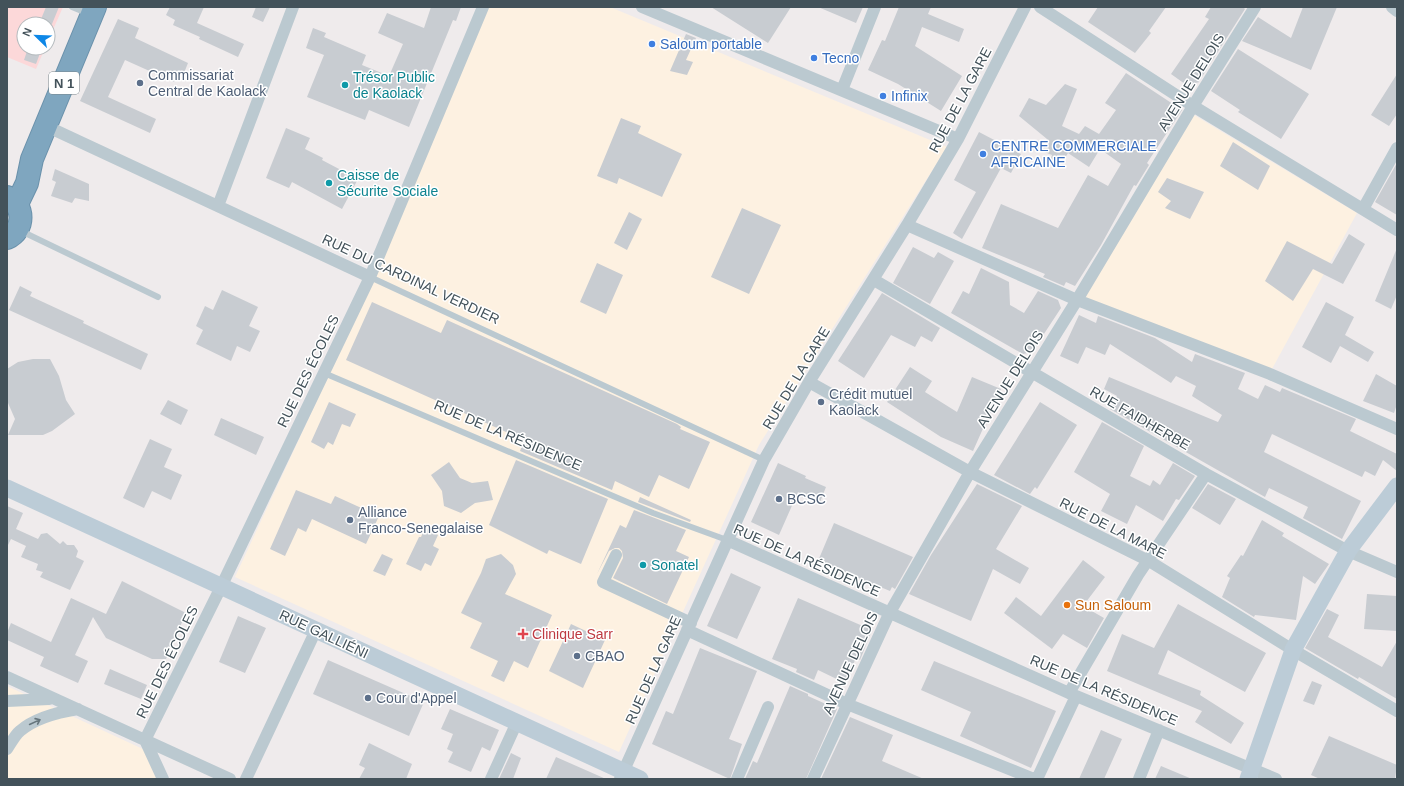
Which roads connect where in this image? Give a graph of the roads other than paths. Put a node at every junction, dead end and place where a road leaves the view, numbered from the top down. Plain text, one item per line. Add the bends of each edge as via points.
1 (72, 7) edge
2 (293, 7) edge
3 (483, 7) edge
4 (875, 7) edge
5 (1025, 7) edge
6 (1040, 7) edge
7 (1255, 7) edge
8 (1392, 7) edge
9 (647, 8) edge
10 (93, 11) edge
11 (1397, 11) edge
12 (842, 90) junction
13 (1193, 106) junction
14 (46, 126) junction
15 (958, 139) junction
16 (1397, 148) edge
17 (10, 196) edge
18 (218, 206) junction
19 (1363, 209) junction
20 (907, 225) junction
21 (1397, 230) edge
22 (12, 234) edge
23 (370, 277) junction
24 (874, 280) junction
25 (158, 297) dead end
26 (1077, 300) junction
27 (1031, 372) junction
28 (324, 373) junction
29 (809, 382) junction
30 (1397, 429) edge
31 (764, 460) junction
32 (970, 472) junction
33 (1206, 474) junction
34 (1397, 486) edge
35 (7, 488) edge
36 (727, 540) junction
37 (1348, 551) junction
38 (616, 555) dead end
39 (1149, 561) junction
40 (1397, 572) edge
41 (221, 587) junction
42 (889, 614) junction
43 (689, 626) junction
44 (316, 630) junction
45 (1293, 650) junction
46 (7, 677) edge
47 (1073, 695) junction
48 (55, 699) junction
49 (7, 701) edge
50 (847, 704) junction
51 (768, 706) dead end
52 (78, 709) junction
53 (1397, 711) edge
54 (517, 722) junction
55 (1159, 730) junction
56 (144, 740) junction
57 (7, 748) edge
58 (1250, 773) edge
59 (622, 775) edge
60 (163, 779) edge
61 (230, 779) edge
62 (246, 779) edge
63 (491, 779) edge
64 (640, 779) edge
65 (737, 779) edge
66 (813, 779) edge
67 (1034, 779) edge
68 (1037, 779) edge
69 (1138, 779) edge
70 (1276, 779) edge

1 - 10 lane
2 - 18 street
3 - 23 street, RUE DES ÉCOLES
4 - 12 street
5 - 15 street, RUE DE LA GARE
6 - 13 street
7 - 13 street, AVENUE DELOIS
8 - 11 street
9 - 12 street
10 - 14 highway, N 1
12 - 15 street
13 - 19 street
13 - 26 street, AVENUE DELOIS
14 - 17 highway, N 1 via 32,159 28,183
14 - 18 street, RUE DU CARDINAL VERDIER
15 - 20 street, RUE DE LA GARE
16 - 19 street
17 - 22 highway via 21,217
18 - 23 street, RUE DU CARDINAL VERDIER
19 - 21 street
20 - 24 street, RUE DE LA GARE
20 - 26 street
22 - 25 lane
23 - 28 street, RUE DES ÉCOLES
23 - 31 lane, RUE DU CARDINAL VERDIER
24 - 27 street, RUE FAIDHERBE
24 - 29 street, RUE DE LA GARE
26 - 27 street, AVENUE DELOIS
26 - 30 street via 1270,374
27 - 32 street, AVENUE DELOIS
27 - 33 street, RUE FAIDHERBE
28 - 36 lane, RUE DE LA RÉSIDENCE via 653,513
28 - 41 street, RUE DES ÉCOLES
29 - 31 street, RUE DE LA GARE
29 - 32 street, RUE DE LA MARE
31 - 36 street, RUE DE LA GARE
32 - 39 street, RUE DE LA MARE
32 - 42 street, AVENUE DELOIS
33 - 37 street, RUE FAIDHERBE
33 - 39 street
34 - 37 street
35 - 41 street, RUE GALLIÉNI
36 - 42 street, RUE DE LA RÉSIDENCE
36 - 43 street, RUE DE LA GARE
37 - 40 street, RUE FAIDHERBE
37 - 45 street
38 - 43 street via 603,582
39 - 45 street, RUE DE LA MARE
39 - 47 street via 1138,575
41 - 44 street, RUE GALLIÉNI
41 - 56 street, RUE DES ÉCOLES
42 - 47 street, RUE DE LA RÉSIDENCE
42 - 50 street, AVENUE DELOIS
43 - 50 street
43 - 59 street, RUE DE LA GARE
44 - 54 street, RUE GALLIÉNI
44 - 62 street
45 - 53 street, RUE DE LA MARE
45 - 58 street
46 - 48 street
47 - 55 street, RUE DE LA RÉSIDENCE
47 - 68 street
48 - 49 street
48 - 52 street
50 - 66 street, AVENUE DELOIS
50 - 67 street
51 - 65 street
52 - 56 street
57 -> 52 street via 19,732 32,723
54 - 59 street, RUE GALLIÉNI
54 - 63 street
55 - 58 street, RUE DE LA RÉSIDENCE
55 - 69 street
56 - 60 street
56 - 61 street
58 - 70 street, RUE DE LA RÉSIDENCE
59 - 64 street, RUE GALLIÉNI

